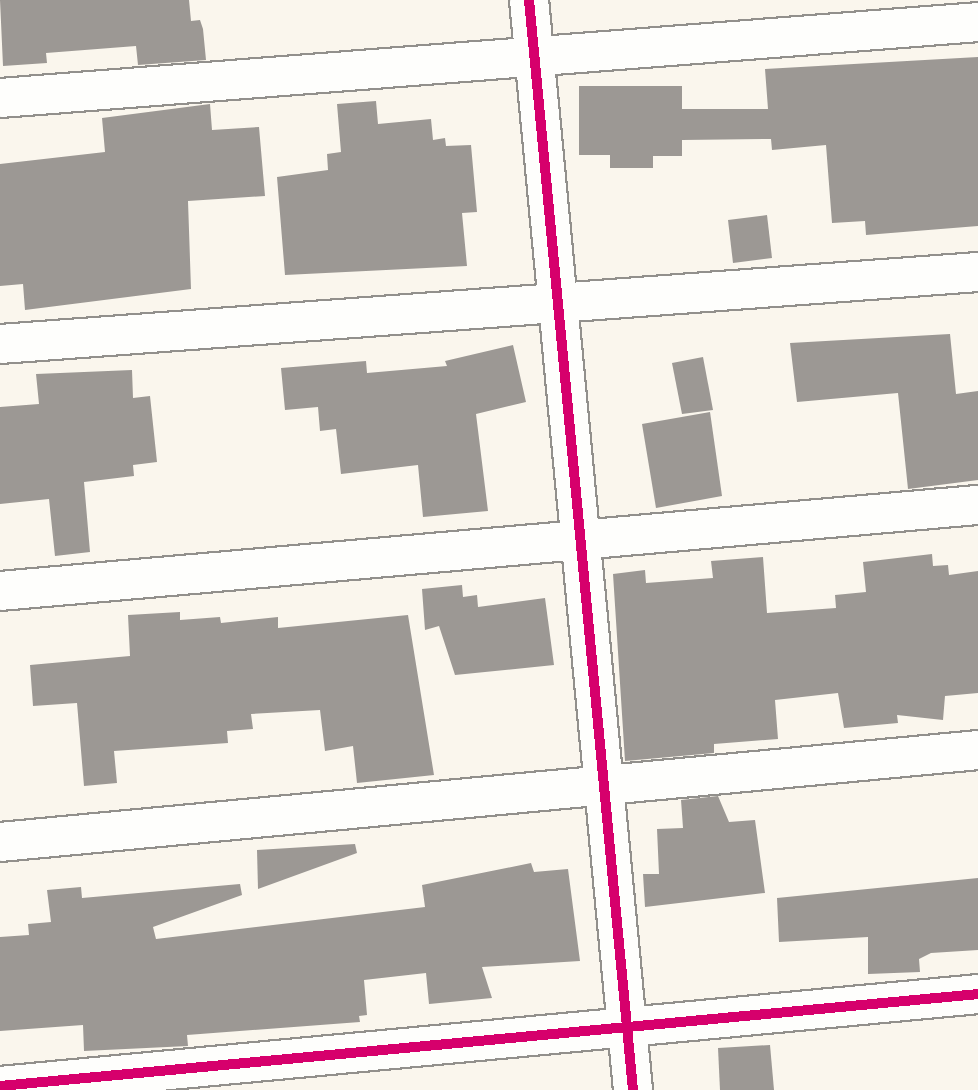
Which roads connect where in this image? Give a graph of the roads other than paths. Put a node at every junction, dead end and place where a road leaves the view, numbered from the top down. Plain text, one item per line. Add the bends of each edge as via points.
1 (529, 0) edge
2 (978, 22) edge
3 (535, 58) junction
4 (0, 98) edge
5 (978, 272) edge
6 (558, 303) junction
7 (0, 344) edge
8 (978, 505) edge
9 (580, 540) junction
10 (0, 591) edge
11 (978, 750) edge
12 (604, 785) junction
13 (0, 842) edge
14 (978, 994) edge
15 (626, 1023) junction
16 (0, 1086) edge
17 (633, 1090) edge

1 - 3 street
2 - 3 street
3 - 4 street
3 - 6 street
5 - 6 street
6 - 7 street
6 - 9 street
8 - 9 street
9 - 10 street
9 - 12 street
11 - 12 street
12 - 13 street
12 - 15 street
14 - 15 street
15 - 16 street
15 - 17 street

